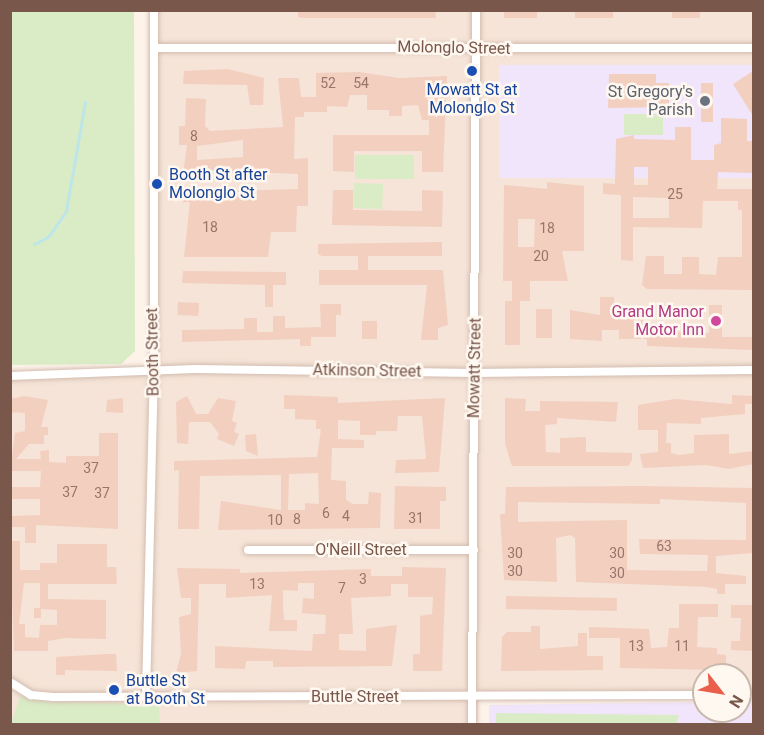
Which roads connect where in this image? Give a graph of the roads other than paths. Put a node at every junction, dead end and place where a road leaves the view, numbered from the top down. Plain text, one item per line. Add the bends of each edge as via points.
1 (154, 10) edge
2 (476, 10) edge
3 (476, 47) junction
4 (154, 48) junction
5 (753, 48) edge
6 (753, 370) edge
7 (154, 372) junction
8 (723, 372) junction
9 (475, 374) junction
10 (753, 375) edge
11 (10, 376) edge
12 (248, 550) dead end
13 (474, 550) junction
14 (10, 682) edge
15 (147, 694) junction
16 (692, 696) edge
17 (473, 698) junction
18 (472, 724) edge

1 - 4 street, Booth Street
2 - 3 street, Mowatt Street
3 - 4 street, Molonglo Street
3 - 5 street, Molonglo Street
3 - 9 street, Mowatt Street
4 - 7 street, Booth Street
6 - 8 street, Atkinson Street
7 - 9 street, Atkinson Street
7 - 11 street, Atkinson Street
7 - 15 street, Booth Street
8 - 9 street, Atkinson Street
8 - 10 street, Atkinson Street
9 - 13 street, Mowatt Street
12 - 13 street, O'Neill Street
13 - 17 street, Mowatt Street
14 - 15 street, Buttle Street via 31,695
15 - 17 street, Buttle Street
16 - 17 street, Buttle Street
17 - 18 street, Mowatt Street

